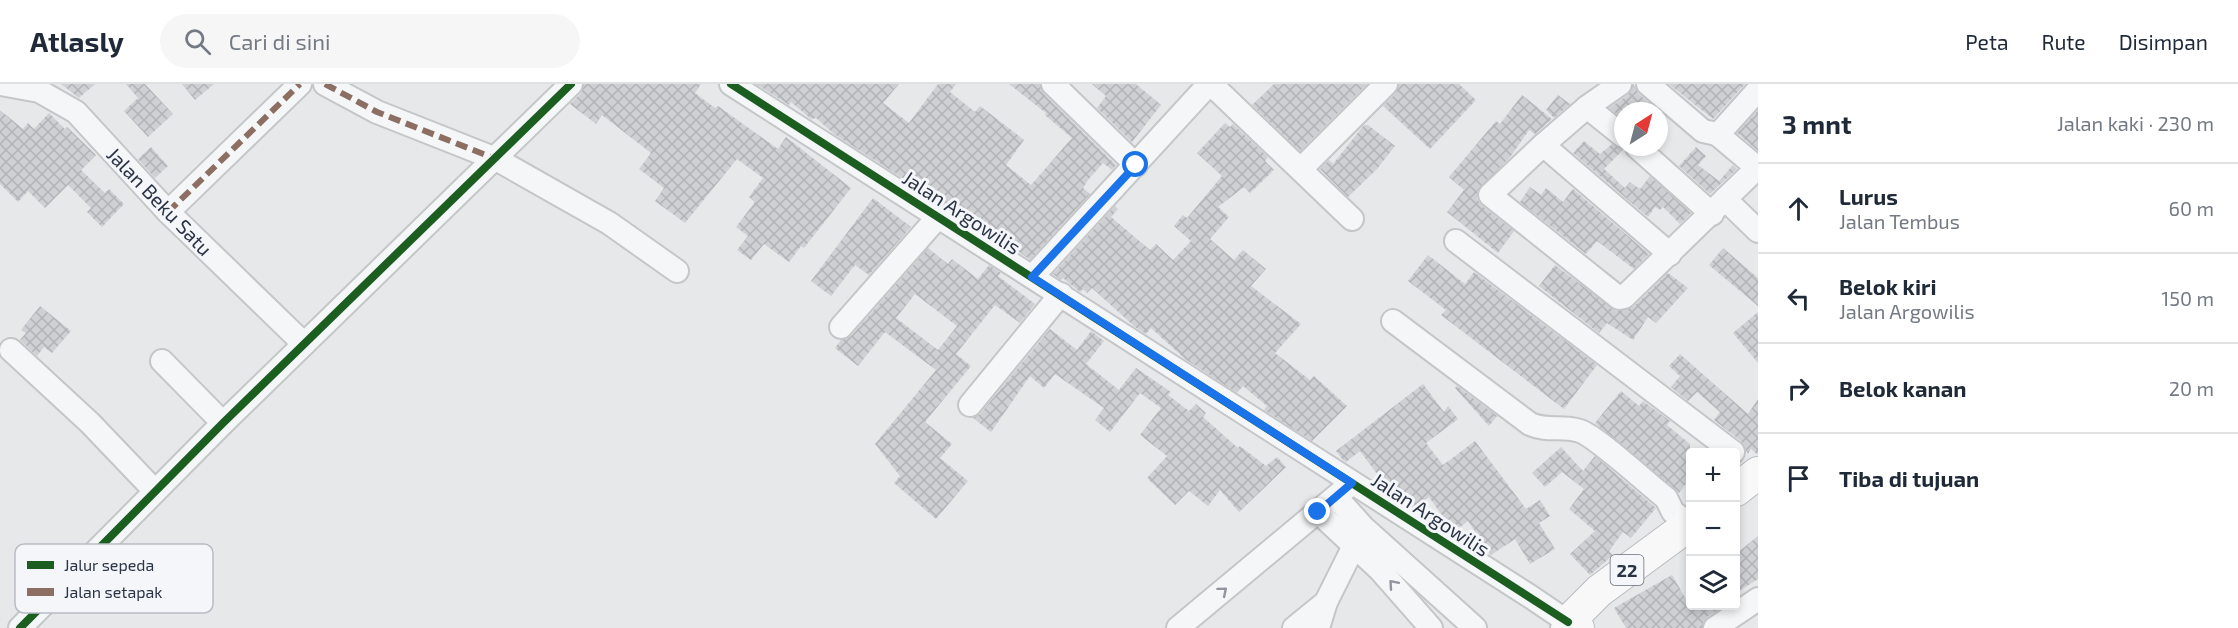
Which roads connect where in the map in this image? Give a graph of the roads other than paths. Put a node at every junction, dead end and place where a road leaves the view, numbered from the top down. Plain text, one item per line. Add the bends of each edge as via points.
1 (1, 84) edge
2 (300, 84) edge
3 (325, 84) edge
4 (571, 84) edge
5 (731, 84) edge
6 (1053, 84) edge
7 (1386, 84) edge
8 (1620, 84) edge
9 (1648, 84) edge
10 (1204, 86) edge
11 (1758, 90) edge
12 (1587, 107) junction
13 (1614, 129) edge
14 (1717, 134) junction
15 (1543, 145) junction
16 (1649, 156) edge
17 (496, 159) junction
18 (1136, 165) junction
19 (1301, 169) junction
20 (1719, 207) junction
21 (168, 212) junction
22 (938, 216) junction
23 (1353, 219) dead end
24 (1758, 231) edge
25 (1456, 241) dead end
26 (1670, 254) junction
27 (677, 272) dead end
28 (1032, 277) junction
29 (1061, 294) junction
30 (1393, 321) dead end
31 (841, 327) dead end
32 (304, 344) junction
33 (11, 350) dead end
34 (162, 361) dead end
35 (970, 405) dead end
36 (223, 423) junction
37 (1727, 448) edge
38 (1740, 458) edge
39 (1758, 473) edge
40 (1740, 487) edge
41 (1344, 490) junction
42 (155, 491) junction
43 (1318, 512) junction
44 (1686, 521) edge
45 (1686, 527) edge
46 (1359, 536) junction
47 (103, 544) edge
48 (1758, 599) edge
49 (1326, 602) junction
50 (35, 613) edge
51 (1569, 626) edge
52 (20, 628) edge
53 (1178, 628) edge
54 (1294, 628) edge
55 (1318, 628) edge
56 (1431, 628) edge
57 (1475, 628) edge
58 (1716, 628) edge

1 - 21 street, Jalan Beku Satu via 39,91 76,112
2 - 21 street
3 - 17 street via 377,112
4 - 17 street
5 - 22 street, Jalan Argowilis
6 - 18 street
7 - 19 street
8 - 12 street
9 - 14 street via 1703,131
10 - 18 street
10 - 19 street
11 - 14 street
12 - 13 street
12 - 15 street
14 - 20 street via 1754,165 1752,173
15 - 26 street
15 - 26 street via 1490,195 1619,298
16 - 20 street
17 - 27 street via 609,224
17 - 32 street
18 - 28 street
19 - 23 street
20 - 24 street
20 - 26 street
21 - 32 street, Jalan Beku Satu
22 - 28 street, Jalan Argowilis
22 - 31 street
25 - 37 street
28 - 29 street, Jalan Argowilis
29 - 35 street
29 - 41 street, Jalan Argowilis
30 - 44 street via 1530,424 1543,430 1560,427 1583,432 1666,498 1673,512
32 - 36 street
33 - 42 street via 90,423
34 - 36 street
36 - 42 street
38 - 39 street
39 - 40 highway
41 - 43 street
41 - 46 street
41 - 51 street, Jalan Argowilis
42 - 47 street
43 - 46 street
53 -> 43 street
45 - 51 highway, 22 via 1599,591
46 - 49 street
56 -> 46 street via 1380,570
46 - 57 street
48 - 58 street
49 - 54 street
49 - 55 street
50 - 52 street

